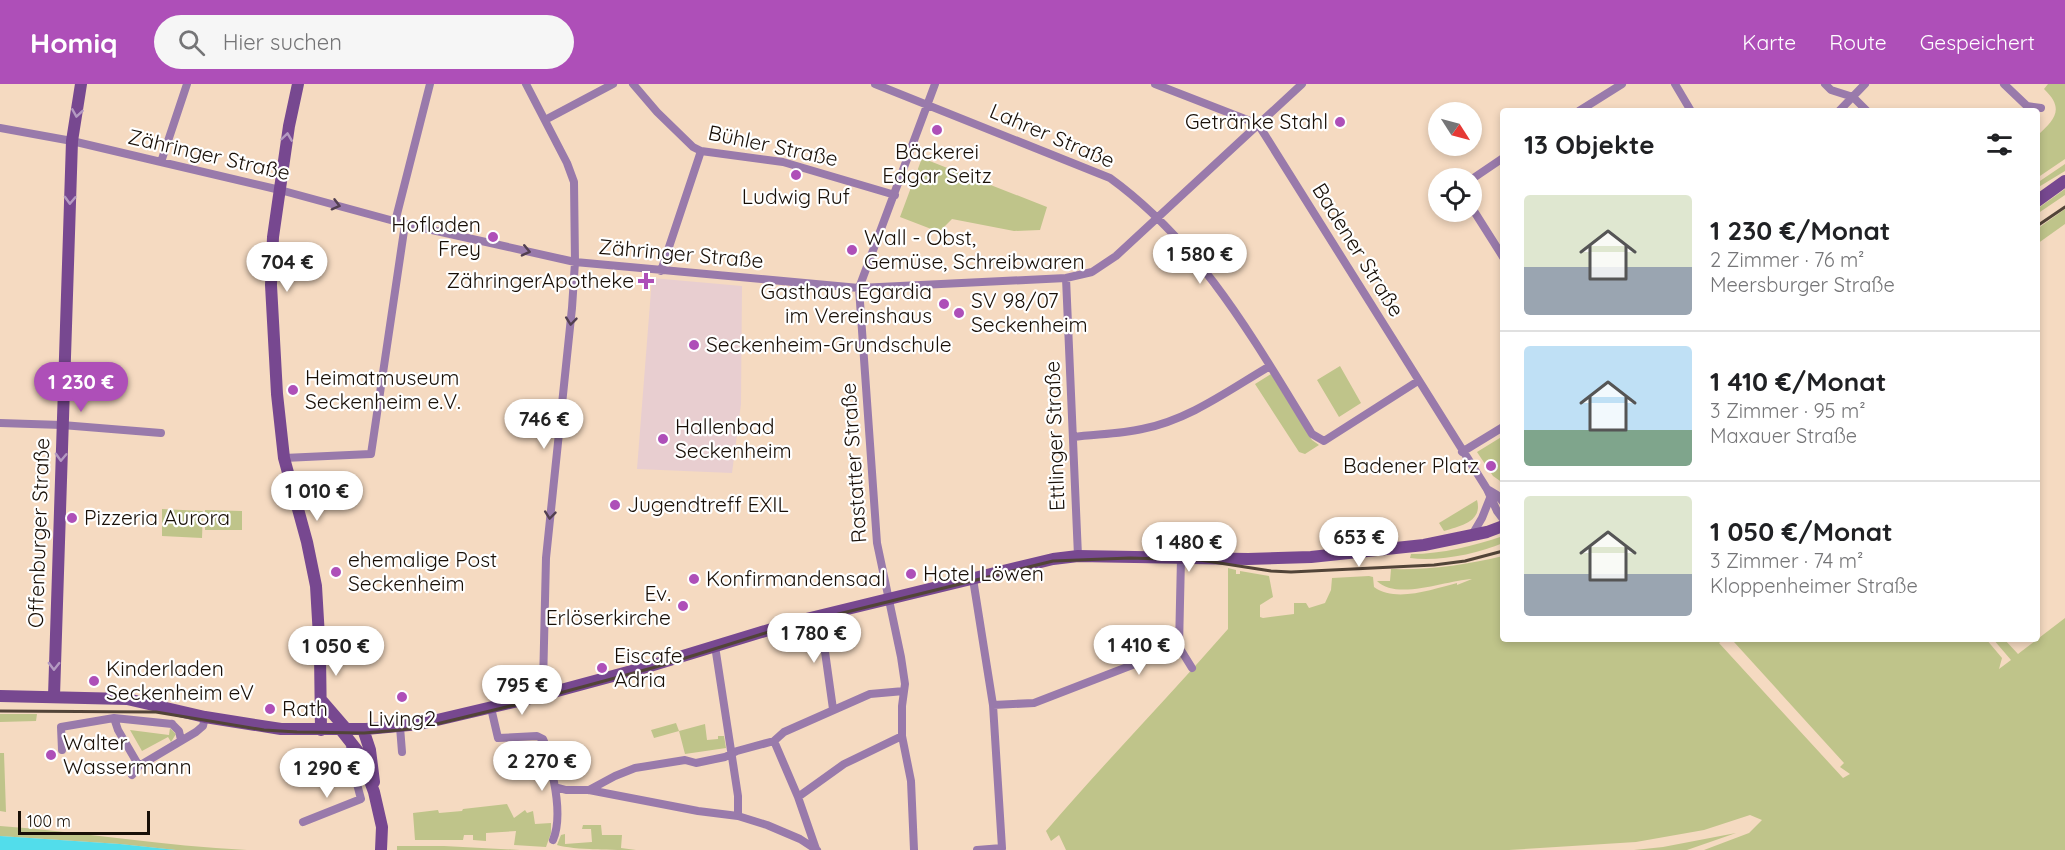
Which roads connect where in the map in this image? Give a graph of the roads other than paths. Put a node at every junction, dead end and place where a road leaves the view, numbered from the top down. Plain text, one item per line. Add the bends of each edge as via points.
1 (81, 84) edge
2 (187, 84) edge
3 (298, 84) edge
4 (430, 84) edge
5 (526, 84) edge
6 (613, 84) edge
7 (633, 84) edge
8 (875, 84) edge
9 (935, 84) edge
10 (1155, 84) edge
11 (1302, 84) edge
12 (1622, 84) edge
13 (1675, 84) edge
14 (1825, 84) edge
15 (1865, 84) edge
16 (2004, 84) edge
17 (1853, 97) junction
18 (927, 104) junction
19 (1584, 108) edge
20 (1689, 108) edge
21 (1842, 108) edge
22 (1864, 108) edge
23 (2041, 108) dead end
24 (546, 120) junction
25 (1258, 124) junction
26 (0, 128) edge
27 (72, 141) junction
28 (700, 151) junction
29 (1500, 160) edge
30 (161, 162) junction
31 (1482, 172) edge
32 (2061, 184) edge
33 (280, 190) junction
34 (895, 195) junction
35 (2040, 199) edge
36 (1158, 217) junction
37 (395, 222) junction
38 (1481, 222) edge
39 (405, 224) junction
40 (1500, 252) edge
41 (575, 262) junction
42 (662, 271) junction
43 (1066, 278) junction
44 (860, 288) junction
45 (1270, 366) junction
46 (1418, 381) junction
47 (0, 423) edge
48 (62, 425) junction
49 (1500, 429) edge
50 (161, 433) dead end
51 (1073, 437) junction
52 (1462, 452) junction
53 (284, 458) junction
54 (1498, 498) edge
55 (1500, 527) edge
56 (1471, 536) junction
57 (1078, 556) junction
58 (1181, 558) junction
59 (973, 579) junction
60 (889, 599) junction
61 (820, 616) junction
62 (715, 646) junction
63 (1179, 646) junction
64 (1191, 669) dead end
65 (904, 691) junction
66 (546, 694) junction
67 (0, 696) edge
68 (54, 696) junction
69 (322, 701) junction
70 (993, 705) junction
71 (490, 708) junction
72 (833, 709) junction
73 (178, 712) junction
74 (206, 717) junction
75 (114, 718) junction
76 (172, 724) junction
77 (400, 727) junction
78 (367, 729) junction
79 (385, 729) junction
80 (321, 730) junction
81 (346, 733) junction
82 (902, 736) junction
83 (181, 740) junction
84 (774, 741) junction
85 (62, 750) dead end
86 (365, 752) junction
87 (402, 752) dead end
88 (731, 754) junction
89 (351, 764) junction
90 (139, 766) junction
91 (132, 775) dead end
92 (555, 787) junction
93 (589, 790) junction
94 (798, 797) junction
95 (738, 816) junction
96 (303, 822) dead end
97 (553, 840) dead end
98 (1002, 849) edge
99 (381, 850) edge
100 (817, 850) edge
101 (914, 850) edge
102 (977, 850) edge

1 -> 27 main road, Offenburger Straße
2 - 30 street
33 -> 3 main road
4 - 37 street
5 - 24 street
6 - 24 street
7 - 28 street, Bühler Straße
8 - 18 street, Lahrer Straße
9 - 18 street, Rastatter Straße
10 - 25 street
11 - 25 street, Zähringer Straße
12 - 19 street
13 - 20 street
14 - 17 street
15 - 17 street
16 - 23 street via 2027,106
17 - 21 street
17 - 22 street
18 - 34 street, Rastatter Straße
18 - 36 street, Lahrer Straße via 1110,178
24 - 41 street via 574,182
25 - 36 street, Zähringer Straße
25 - 46 street, Badener Straße
26 - 27 street, Zähringer Straße
27 - 30 street, Zähringer Straße
27 -> 48 main road, Offenburger Straße
28 - 34 street, Bühler Straße via 783,162
28 - 42 street
29 - 31 street
30 - 33 street, Zähringer Straße
32 - 35 main road
33 -> 37 street, Zähringer Straße
33 - 53 main road via 273,237 272,285
34 - 44 street, Rastatter Straße
36 - 43 street, Zähringer Straße via 1092,272
36 - 45 street, Lahrer Straße via 1212,279
37 - 39 street, Zähringer Straße
38 - 40 street
39 -> 41 street, Zähringer Straße
39 - 53 street via 371,454
41 - 42 street, Zähringer Straße
41 -> 66 street via 546,558
42 - 44 street, Zähringer Straße
43 - 44 street, Zähringer Straße
43 - 51 street, Ettlinger Straße
44 - 60 street, Rastatter Straße via 876,543
45 - 46 street, Lahrer Straße via 1312,434 1324,441
45 - 51 street via 1205,405 1166,422 1142,429
46 - 52 street, Badener Straße
47 - 48 street
48 - 50 street
48 -> 68 main road, Offenburger Straße
49 - 52 street
51 - 57 street, Ettlinger Straße
52 - 54 street, Badener Straße via 1486,489
53 - 69 main road via 316,586
54 - 56 street
55 - 56 main road
56 - 58 main road via 1396,549 1311,557
57 - 58 main road
57 - 59 main road
58 - 63 street
59 - 60 main road
59 - 70 street
60 - 61 main road
60 - 65 street, Rastatter Straße
61 - 62 main road
61 - 72 street
62 - 66 main road
62 - 88 street
63 - 64 street
63 - 70 street via 1034,703
65 - 72 street via 870,694
65 - 82 street, Rastatter Straße
66 - 71 main road
67 - 68 main road
68 - 73 main road via 127,699
69 - 80 main road
69 - 81 main road
70 - 98 street
71 - 77 main road
71 - 92 street via 498,738 528,735 543,739
72 - 84 street via 784,732
73 - 74 main road
73 - 76 street
74 - 80 main road via 264,727
74 - 83 street via 203,726
75 - 76 street
75 - 85 street via 61,727
75 - 90 street
76 - 83 street
77 - 79 main road
77 - 87 street
78 - 79 main road
78 - 81 main road
78 - 86 main road
79 - 86 main road
80 - 81 main road
81 - 86 main road
81 - 89 street
82 - 94 street via 844,764
82 - 101 street, Rastatter Straße via 911,781
83 - 90 street
84 - 88 street
84 - 94 street
86 - 89 street
86 - 99 main road via 382,835
88 - 93 street via 696,763 684,760 634,768
88 - 95 street
89 - 96 street via 361,799
90 - 91 street
92 - 93 street
92 - 97 street via 557,830
93 - 95 street
94 - 100 street
95 - 100 street via 800,839
98 - 102 street

